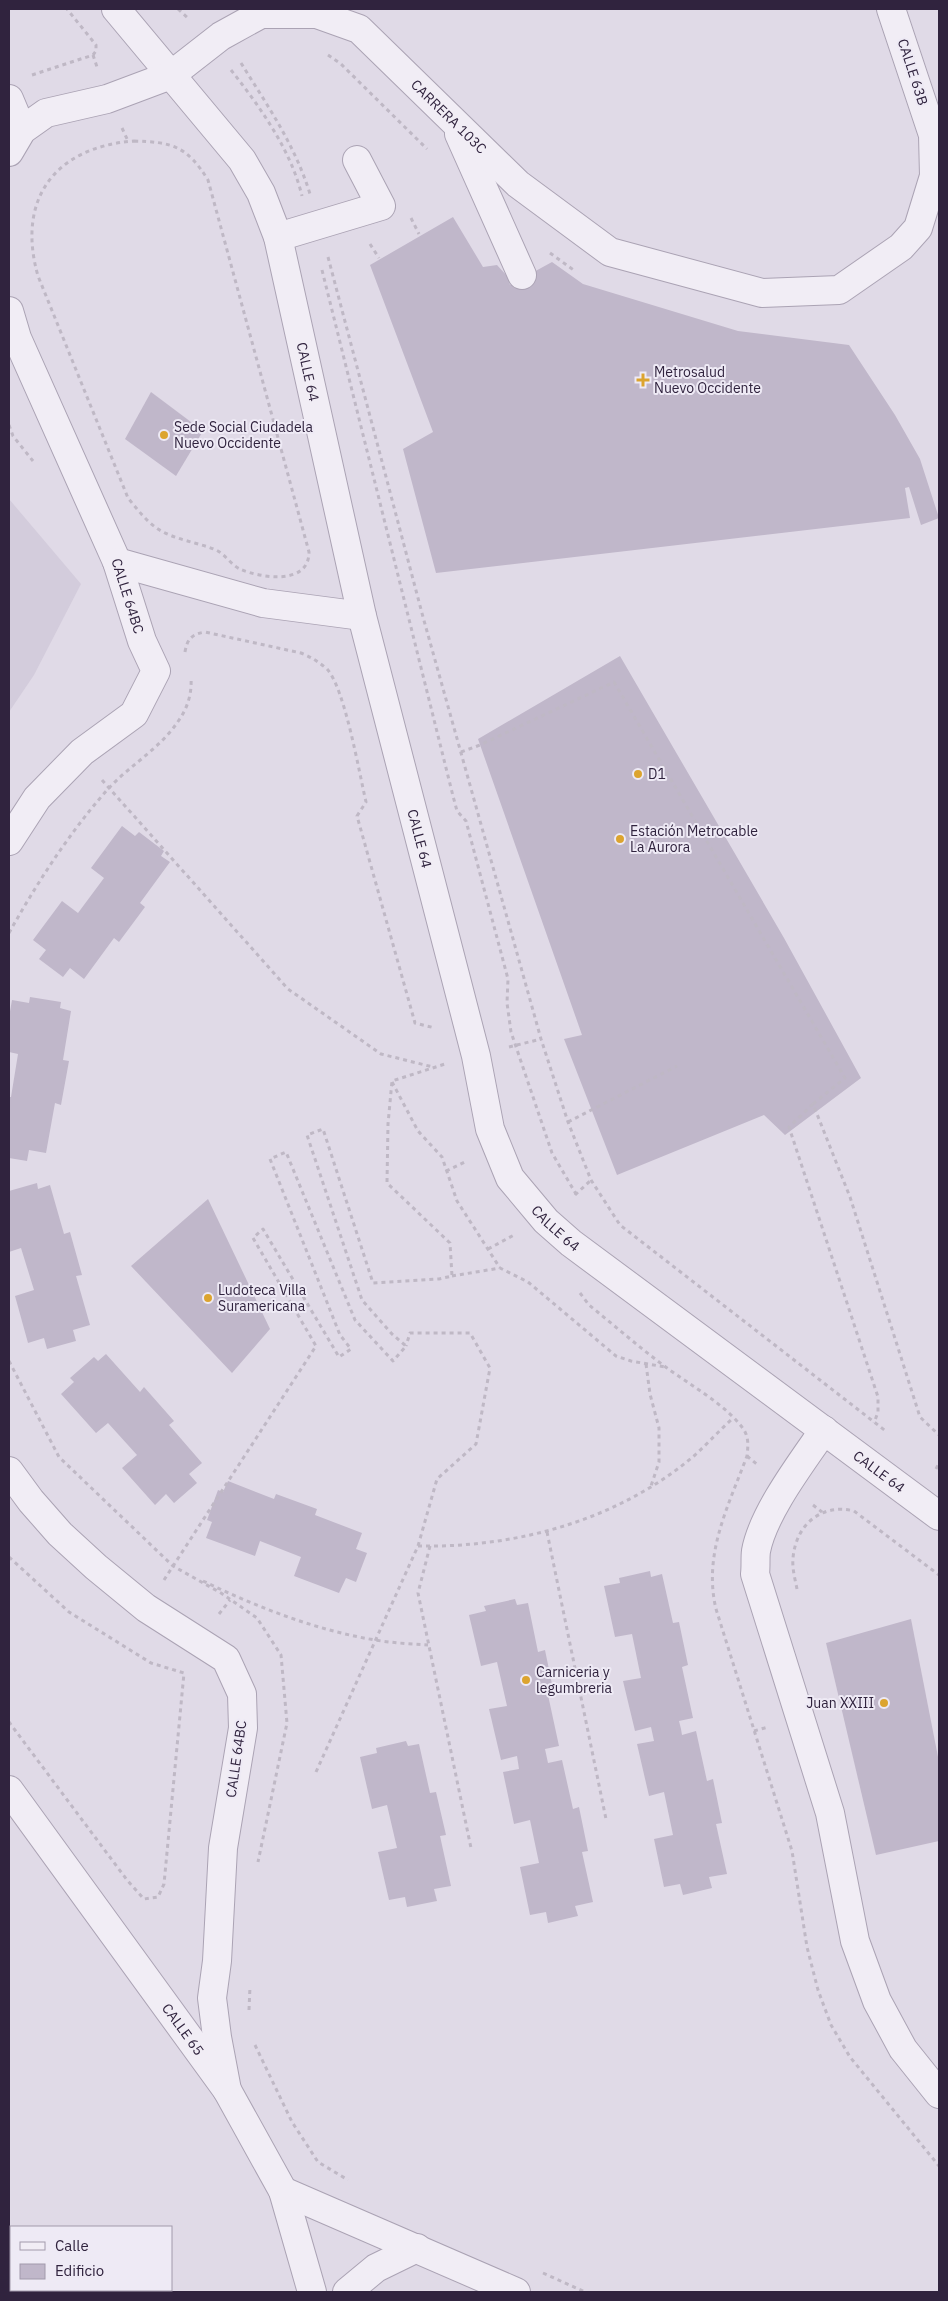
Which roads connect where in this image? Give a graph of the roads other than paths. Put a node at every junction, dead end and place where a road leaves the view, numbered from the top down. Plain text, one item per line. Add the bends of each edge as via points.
1 (116, 9) edge
2 (891, 9) edge
3 (171, 76) junction
4 (16, 90) edge
5 (454, 121) junction
6 (16, 141) edge
7 (357, 160) dead end
8 (278, 237) junction
9 (901, 247) joint
10 (522, 275) dead end
11 (9, 311) edge
12 (13, 336) edge
13 (117, 562) junction
14 (362, 616) junction
15 (9, 841) edge
16 (824, 1430) junction
17 (9, 1471) edge
18 (939, 1516) edge
19 (9, 1790) edge
20 (227, 2090) junction
21 (939, 2094) edge
22 (283, 2191) junction
23 (417, 2248) junction
24 (312, 2292) edge
25 (347, 2292) edge
26 (516, 2292) edge

1 - 3 street, CALLE 64
2 - 9 street, CALLE 63B via 934,135 934,176 918,228
3 - 5 street, CARRERA 103C via 216,40 261,14 317,14 359,29
3 - 6 street, CARRERA 103C via 108,99 46,113
3 - 8 street, CALLE 64 via 242,160 261,192
4 - 6 street
5 - 9 street, CARRERA 103C via 518,184 610,252 762,293 839,290
5 - 10 street
7 - 8 street via 381,206
8 - 14 street, CALLE 64
11 - 12 street, CALLE 64BC
12 - 13 street, CALLE 64BC
13 - 14 street via 263,603
13 - 15 street, CALLE 64BC via 142,640 156,671 134,714 82,752 37,798
14 - 16 street, CALLE 64 via 476,1056 488,1121 510,1178 546,1221 571,1243
16 - 18 street, CALLE 64
16 - 21 street via 786,1486 761,1534 756,1551 756,1574 830,1813 855,1941 877,2001 902,2049
17 - 20 street, CALLE 64BC via 60,1534 146,1608 226,1659 242,1694 242,1728 223,1848 212,1998
19 - 20 street, CALLE 65
20 - 22 street, CALLE 65
22 - 23 street
22 - 24 street, CALLE 65
23 - 25 street via 376,2268
23 - 26 street

